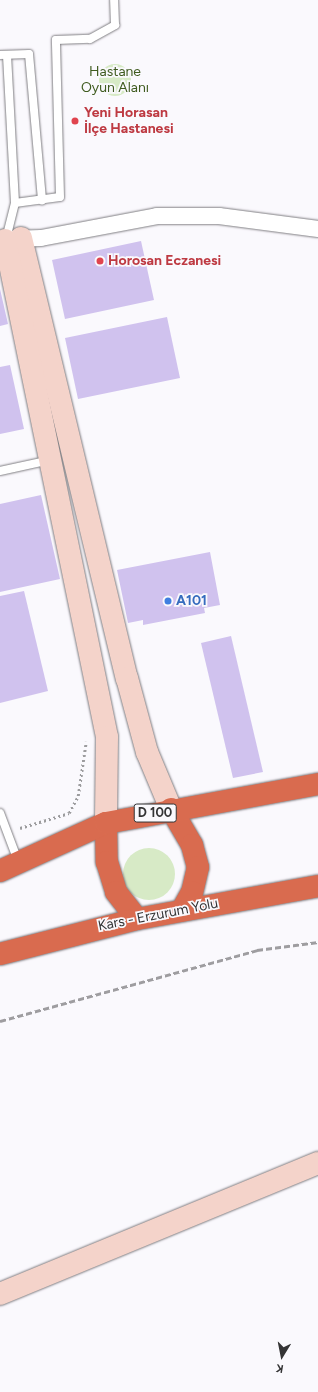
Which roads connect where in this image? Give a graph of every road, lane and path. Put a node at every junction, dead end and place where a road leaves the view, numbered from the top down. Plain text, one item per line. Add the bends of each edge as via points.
1 (114, 0) edge
2 (4, 55) edge
3 (42, 200) junction
4 (15, 203) junction
5 (318, 230) edge
6 (9, 240) edge
7 (20, 268) junction
8 (51, 459) junction
9 (0, 471) edge
10 (108, 737) junction
11 (318, 784) edge
12 (171, 809) junction
13 (0, 813) edge
14 (106, 824) junction
15 (6, 833) junction
16 (9, 867) edge
17 (318, 886) edge
18 (182, 910) junction
19 (137, 919) junction
20 (0, 954) edge
21 (318, 1163) edge
22 (0, 1294) edge

1 - 3 lane via 115,25 90,39 56,40 60,197
2 - 3 lane via 29,54
2 - 4 lane
3 - 4 lane
4 - 6 lane
5 - 6 street via 219,216 157,216
6 - 7 street
7 - 8 street
7 - 12 street via 147,752
8 - 9 lane
8 - 10 street
10 - 14 street
10 - 15 path via 84,742 78,796 69,813
11 - 12 highway, D 100
12 - 14 highway, D 100
12 - 18 highway via 192,845 198,866 192,892
13 - 15 lane
14 - 16 highway, D 100
14 - 19 highway via 107,862 116,892
15 - 16 lane
17 - 18 highway, Kars - Erzurum Yolu
18 - 19 highway, Kars - Erzurum Yolu
19 - 20 highway, Kars - Erzurum Yolu
21 - 22 street

